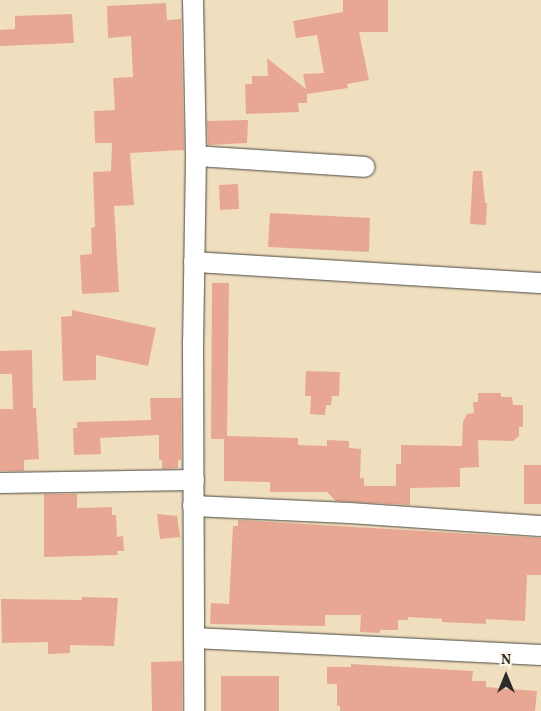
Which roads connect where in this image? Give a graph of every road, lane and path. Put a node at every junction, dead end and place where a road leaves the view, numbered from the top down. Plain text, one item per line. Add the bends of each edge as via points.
1 (193, 0) edge
2 (196, 156) junction
3 (365, 167) dead end
4 (194, 262) junction
5 (541, 283) edge
6 (194, 480) junction
7 (0, 483) edge
8 (193, 506) junction
9 (541, 526) edge
10 (194, 638) junction
11 (541, 654) edge
12 (194, 711) edge

1 - 2 street
2 - 3 street
2 - 4 street
4 - 5 street
4 - 6 street
6 - 7 street
6 - 8 street
8 - 9 street via 349,512
8 - 10 street
10 - 11 street
10 - 12 street

